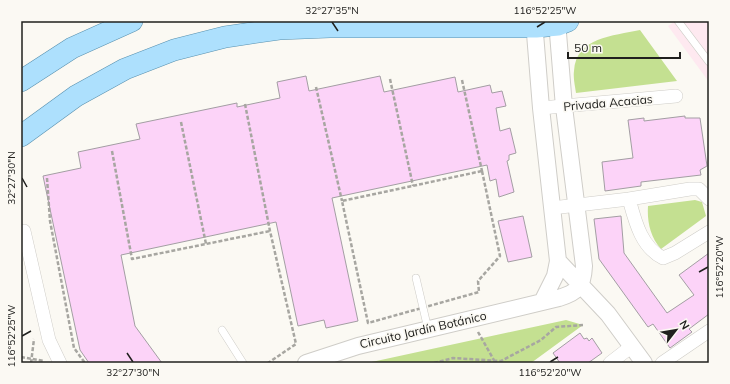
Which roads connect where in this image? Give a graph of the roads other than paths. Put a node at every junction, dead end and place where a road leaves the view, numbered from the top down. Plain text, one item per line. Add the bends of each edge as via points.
1 (132, 21) edge
2 (678, 21) edge
3 (561, 22) edge
4 (535, 24) edge
5 (709, 62) edge
6 (21, 81) edge
7 (676, 96) dead end
8 (564, 107) junction
9 (541, 108) junction
10 (21, 136) edge
11 (629, 199) junction
12 (709, 200) edge
13 (576, 205) junction
14 (552, 208) junction
15 (24, 231) dead end
16 (709, 232) edge
17 (558, 261) junction
18 (416, 278) dead end
19 (581, 285) junction
20 (542, 302) junction
21 (428, 329) junction
22 (222, 330) dead end
23 (708, 333) edge
24 (632, 346) junction
25 (60, 363) edge
26 (243, 363) edge
27 (306, 363) edge
28 (610, 363) edge
29 (644, 363) edge
30 (662, 363) edge

1 - 6 main road via 72,48
2 - 5 lane
3 - 4 main road
3 - 8 street
4 - 9 street
4 - 10 main road via 278,29 225,37 174,50 125,69 76,96
7 - 8 street, Privada Acacias
8 - 9 street, Privada Acacias
8 - 13 street
9 - 14 street
11 - 12 street via 690,189 699,190
11 - 13 street
11 - 16 street via 635,222 646,242 654,253 663,258
13 - 14 street
13 - 19 street via 584,266
14 - 17 street
15 - 25 street via 49,340
17 - 19 street
17 - 20 street via 556,276
18 - 21 lane
19 - 20 street, Circuito Jardín Botánico via 569,295
19 - 24 street via 608,314
20 - 21 street, Circuito Jardín Botánico
21 - 27 street, Circuito Jardín Botánico via 358,346
22 - 26 lane
23 - 30 street
24 - 28 street
24 - 29 street

